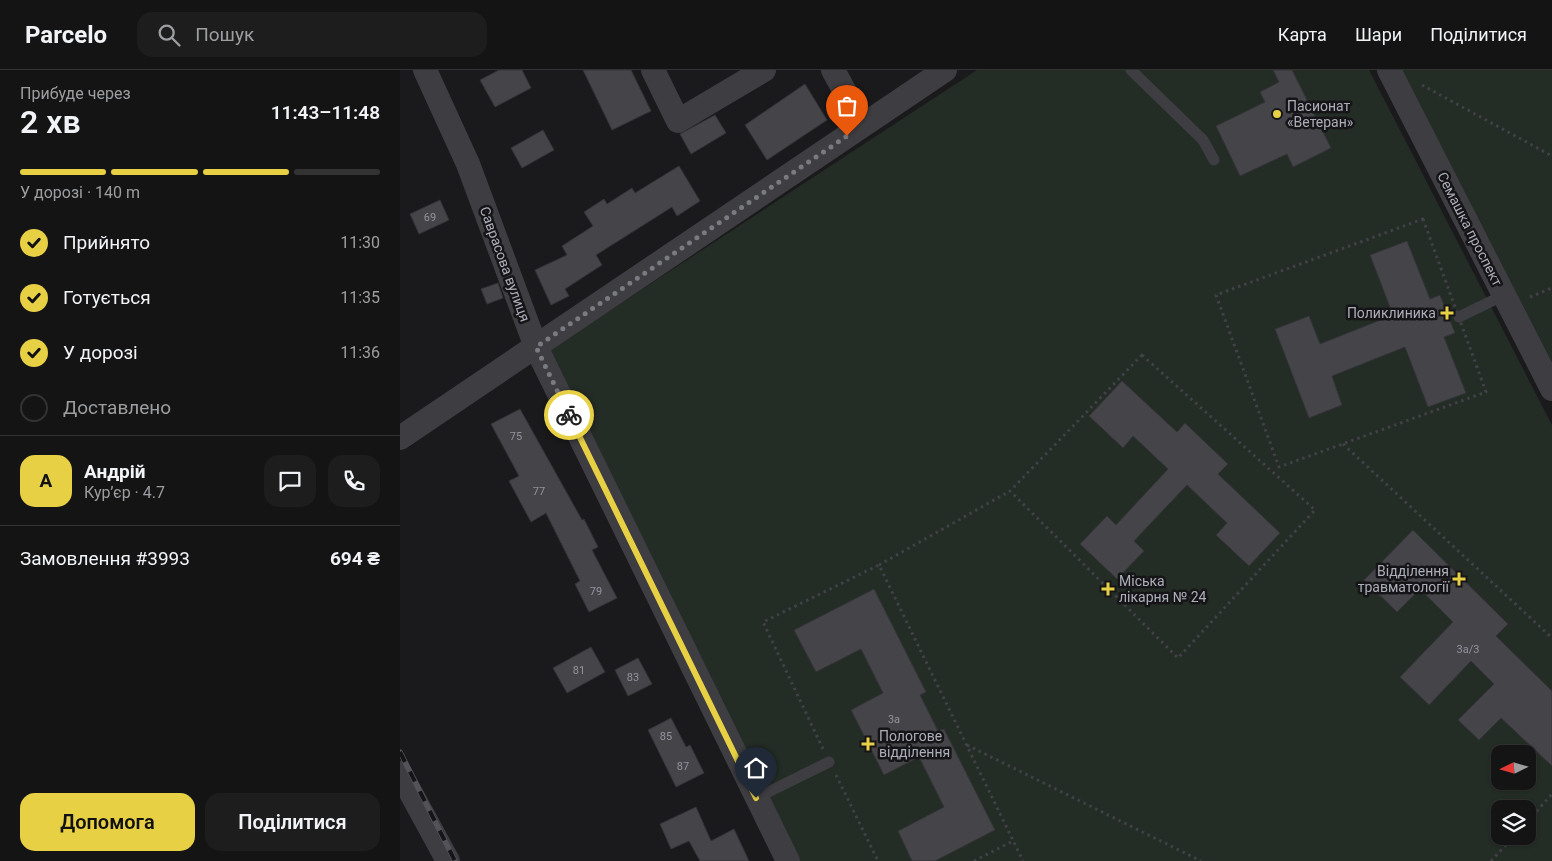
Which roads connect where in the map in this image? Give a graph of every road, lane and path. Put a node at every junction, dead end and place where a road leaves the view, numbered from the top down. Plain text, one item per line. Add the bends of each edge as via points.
1 (424, 70) edge
2 (653, 70) edge
3 (764, 70) edge
4 (833, 70) edge
5 (945, 70) edge
6 (1131, 70) edge
7 (1389, 70) edge
8 (1421, 85) dead end
9 (863, 125) junction
10 (1552, 156) edge
11 (1214, 160) dead end
12 (1552, 288) edge
13 (1504, 295) junction
14 (1530, 297) dead end
15 (1459, 317) junction
16 (536, 347) junction
17 (1552, 389) edge
18 (400, 438) edge
19 (1343, 444) junction
20 (1279, 467) junction
21 (1274, 474) junction
22 (1010, 491) junction
23 (879, 565) junction
24 (1552, 638) edge
25 (966, 744) junction
26 (829, 762) junction
27 (400, 773) edge
28 (1552, 794) edge
29 (756, 798) junction
30 (1536, 812) edge
31 (1014, 842) junction
32 (1506, 845) edge
33 (448, 861) edge
34 (788, 861) edge
35 (878, 861) edge
36 (974, 861) edge
37 (1023, 861) edge
38 (1200, 861) edge
39 (1491, 861) edge

1 - 16 street, Саврасова вулиця via 468,164
2 - 3 street via 678,121
4 - 9 street
5 - 9 street
6 - 11 lane via 1202,140
7 - 13 street, Семашка проспект
8 - 10 path
9 - 16 street
12 - 14 path
13 - 15 lane
13 - 17 street, Семашка проспект
15 - 19 path via 1486,392
15 - 20 path via 1423,220 1216,295
16 - 18 street
16 - 29 street, Саврасова вулиця
19 - 20 path
19 - 24 path
20 - 21 path
21 - 22 path via 1142,355
21 - 22 path via 1315,510 1178,658
22 - 23 path
23 - 25 path
23 - 26 path via 763,622
25 - 31 path
25 - 38 path
26 - 29 lane
26 - 35 path
27 - 33 street
28 - 30 path
29 - 34 street, Саврасова вулиця
31 - 36 path
31 - 37 path
32 - 39 path

